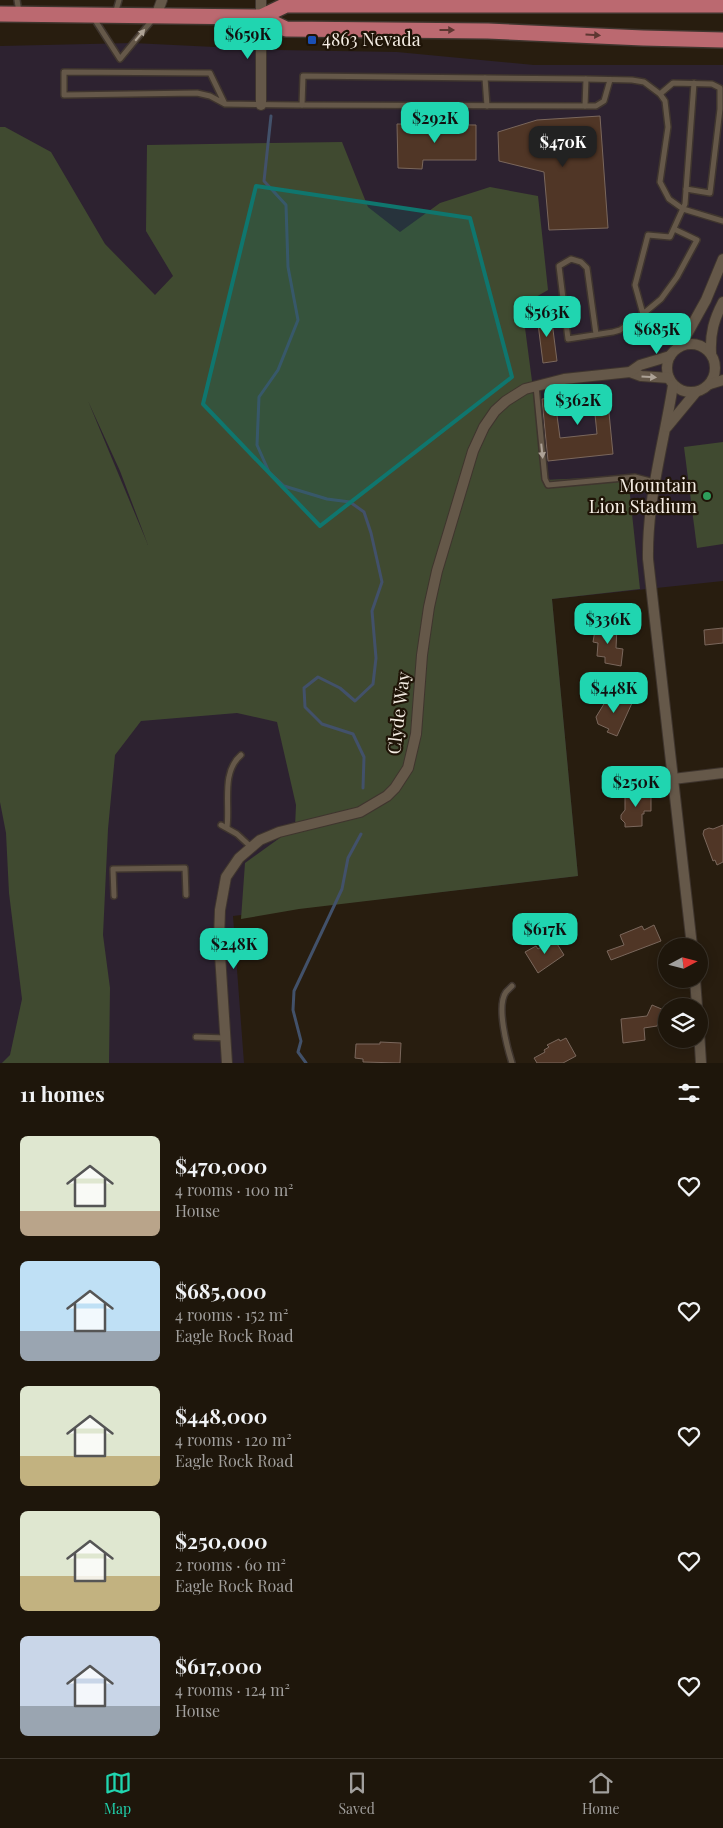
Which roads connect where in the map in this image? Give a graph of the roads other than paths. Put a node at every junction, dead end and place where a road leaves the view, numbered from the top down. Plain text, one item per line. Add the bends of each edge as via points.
1 (118, 0) edge
2 (162, 0) edge
3 (261, 0) edge
4 (723, 5) edge
5 (18, 7) edge
6 (0, 14) edge
7 (91, 15) junction
8 (114, 15) junction
9 (156, 16) junction
10 (261, 16) junction
11 (723, 40) edge
12 (120, 59) junction
13 (120, 72) junction
14 (485, 78) junction
15 (586, 79) junction
16 (610, 80) junction
17 (694, 83) junction
18 (660, 94) junction
19 (225, 104) junction
20 (261, 104) junction
21 (302, 105) junction
22 (487, 106) junction
23 (585, 106) junction
24 (686, 189) junction
25 (683, 209) junction
26 (723, 221) edge
27 (674, 229) junction
28 (723, 259) edge
29 (723, 302) edge
30 (643, 314) junction
31 (596, 334) junction
32 (681, 346) junction
33 (670, 356) junction
34 (716, 358) edge
35 (630, 372) junction
36 (723, 380) edge
37 (671, 382) junction
38 (710, 384) junction
39 (536, 385) junction
40 (696, 392) junction
41 (666, 428) junction
42 (654, 482) junction
43 (241, 755) dead end
44 (723, 773) edge
45 (674, 779) junction
46 (221, 825) dead end
47 (227, 827) junction
48 (251, 847) junction
49 (186, 894) dead end
50 (114, 896) dead end
51 (691, 938) edge
52 (512, 986) dead end
53 (196, 1037) dead end
54 (226, 1038) junction
55 (700, 1048) edge
56 (227, 1063) edge
57 (512, 1063) edge
58 (700, 1063) edge

1 - 8 lane
2 - 9 street
3 - 10 street
4 - 10 main road via 286,5
5 - 6 main road
5 - 7 main road
7 - 8 main road
7 - 12 lane
8 - 9 main road
9 - 10 main road
12 -> 9 lane
10 -> 11 main road via 286,29 488,31
10 - 20 street
12 - 13 lane
13 - 19 lane via 210,73
13 - 19 lane via 64,72 64,95 197,94
14 - 15 lane
14 - 21 lane via 302,76
14 - 22 lane
15 - 16 lane
15 - 23 lane
16 - 18 lane via 644,82
16 - 23 lane via 606,97 600,105
17 - 18 lane via 674,83
17 - 24 lane
17 - 24 lane via 720,88 720,109 710,193
18 - 25 lane via 665,101 668,126 660,182 669,199
19 - 20 lane
20 - 21 lane
21 - 22 lane
22 - 23 lane
24 - 25 lane
25 - 26 lane
25 - 27 lane
27 - 30 lane via 670,238 648,235 636,285
27 - 30 lane via 697,240 661,299
28 - 32 street via 706,300
29 - 34 street via 710,338
30 - 31 lane via 620,330
31 - 31 lane via 568,338 559,266 571,259 587,268
32 - 33 street
32 - 34 street via 697,344
33 - 35 street via 640,365
33 - 37 street via 667,371
34 - 38 street via 715,376
35 -> 37 street
35 - 39 street, Clyde Way
36 - 38 street
37 - 40 street via 680,390
37 - 41 street
38 - 40 street
39 -> 42 lane via 548,485 636,477
39 - 48 street, Clyde Way via 516,393 495,411 473,451 429,608 414,746 402,779 387,796 360,812 279,832
40 - 41 street
41 - 42 street
42 - 45 street via 648,559
43 - 47 lane via 230,773
44 - 45 street
45 - 51 street
46 - 47 lane
47 - 48 lane
48 - 54 street, Clyde Way via 226,877 220,910
49 - 50 lane via 185,868 113,869
52 - 57 lane via 506,991 503,1008 506,1045
53 - 54 lane
54 - 56 street, Clyde Way
55 - 58 street

